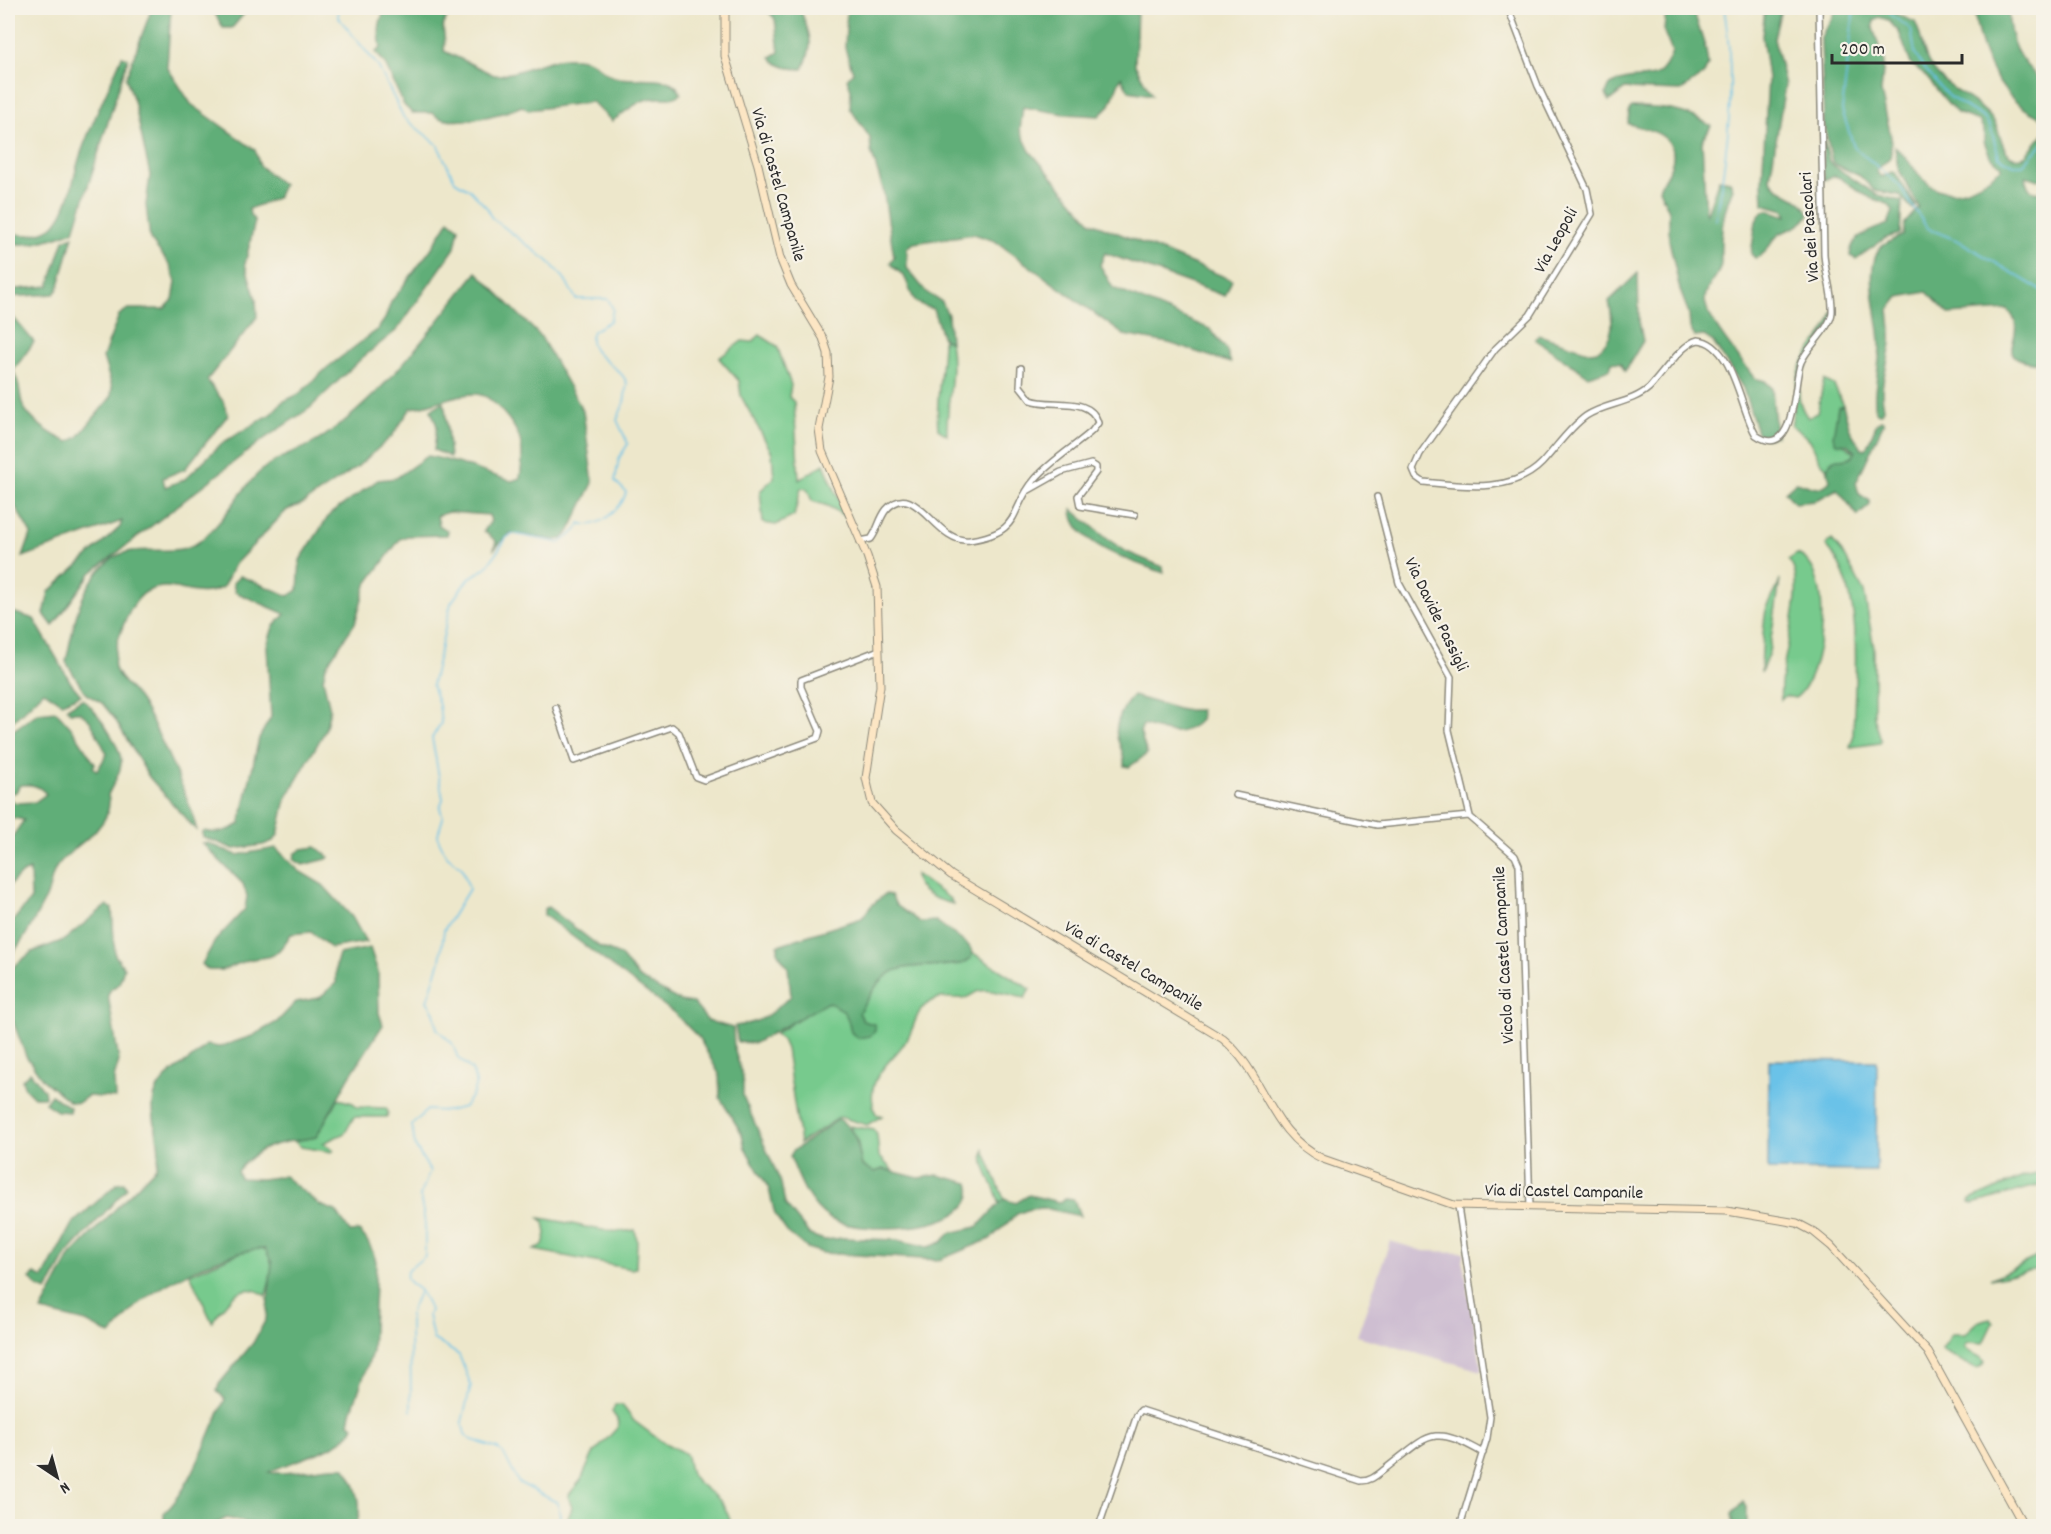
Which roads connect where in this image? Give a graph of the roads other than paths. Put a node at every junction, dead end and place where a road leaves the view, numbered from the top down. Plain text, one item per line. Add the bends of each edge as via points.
1 (725, 8) edge
2 (1508, 8) edge
3 (1819, 8) edge
4 (1021, 368) dead end
5 (1456, 400) joint
6 (1026, 493) junction
7 (1377, 496) dead end
8 (1135, 515) dead end
9 (860, 541) junction
10 (879, 650) junction
11 (556, 708) dead end
12 (1235, 795) dead end
13 (1470, 816) junction
14 (1458, 1206) junction
15 (1530, 1207) junction
16 (1483, 1453) junction
17 (1099, 1527) edge
18 (1460, 1527) edge
19 (2024, 1527) edge

1 - 9 street, Via di Castel Campanile via 726,61 761,174 780,258 829,355 829,380 820,425 822,451
2 - 5 street, Via Leopoli via 1541,93 1587,189 1592,214 1530,315 1497,345
3 - 5 street, Via dei Pascolari via 1825,267 1832,315 1801,362 1793,412 1784,431 1769,440 1756,435 1739,389 1718,352 1709,343 1698,340 1687,346 1642,393 1596,410 1581,420 1540,466 1524,476 1488,486 1421,481 1414,475 1414,465
4 - 6 street via 1021,388 1031,399 1086,407 1098,423 1042,472
6 - 8 street via 1053,476 1091,464 1096,472 1078,496 1080,506
6 - 9 street via 1011,523 996,533 955,539 916,504 903,501 886,511 872,539
7 - 13 street, Via Davide Passigli via 1396,576 1450,674 1449,730
9 - 10 street, Via di Castel Campanile via 877,590
10 - 11 street via 801,680 820,731 818,738 704,780 696,777 679,732 672,727 574,761
10 - 14 street, Via di Castel Campanile via 879,694 866,780 873,806 888,822 959,881 1223,1039 1241,1058 1288,1135 1303,1149
12 - 13 street via 1377,825
13 - 15 street, Vicolo di Castel Campanile via 1514,855 1519,865
14 - 15 street, Via di Castel Campanile
14 - 16 street via 1489,1397 1490,1423
15 - 19 street, Via di Castel Campanile via 1719,1210 1787,1220 1811,1230 1832,1246 1924,1346
16 - 17 street via 1454,1437 1436,1436 1421,1441 1372,1479 1361,1481 1141,1410
16 - 18 street

